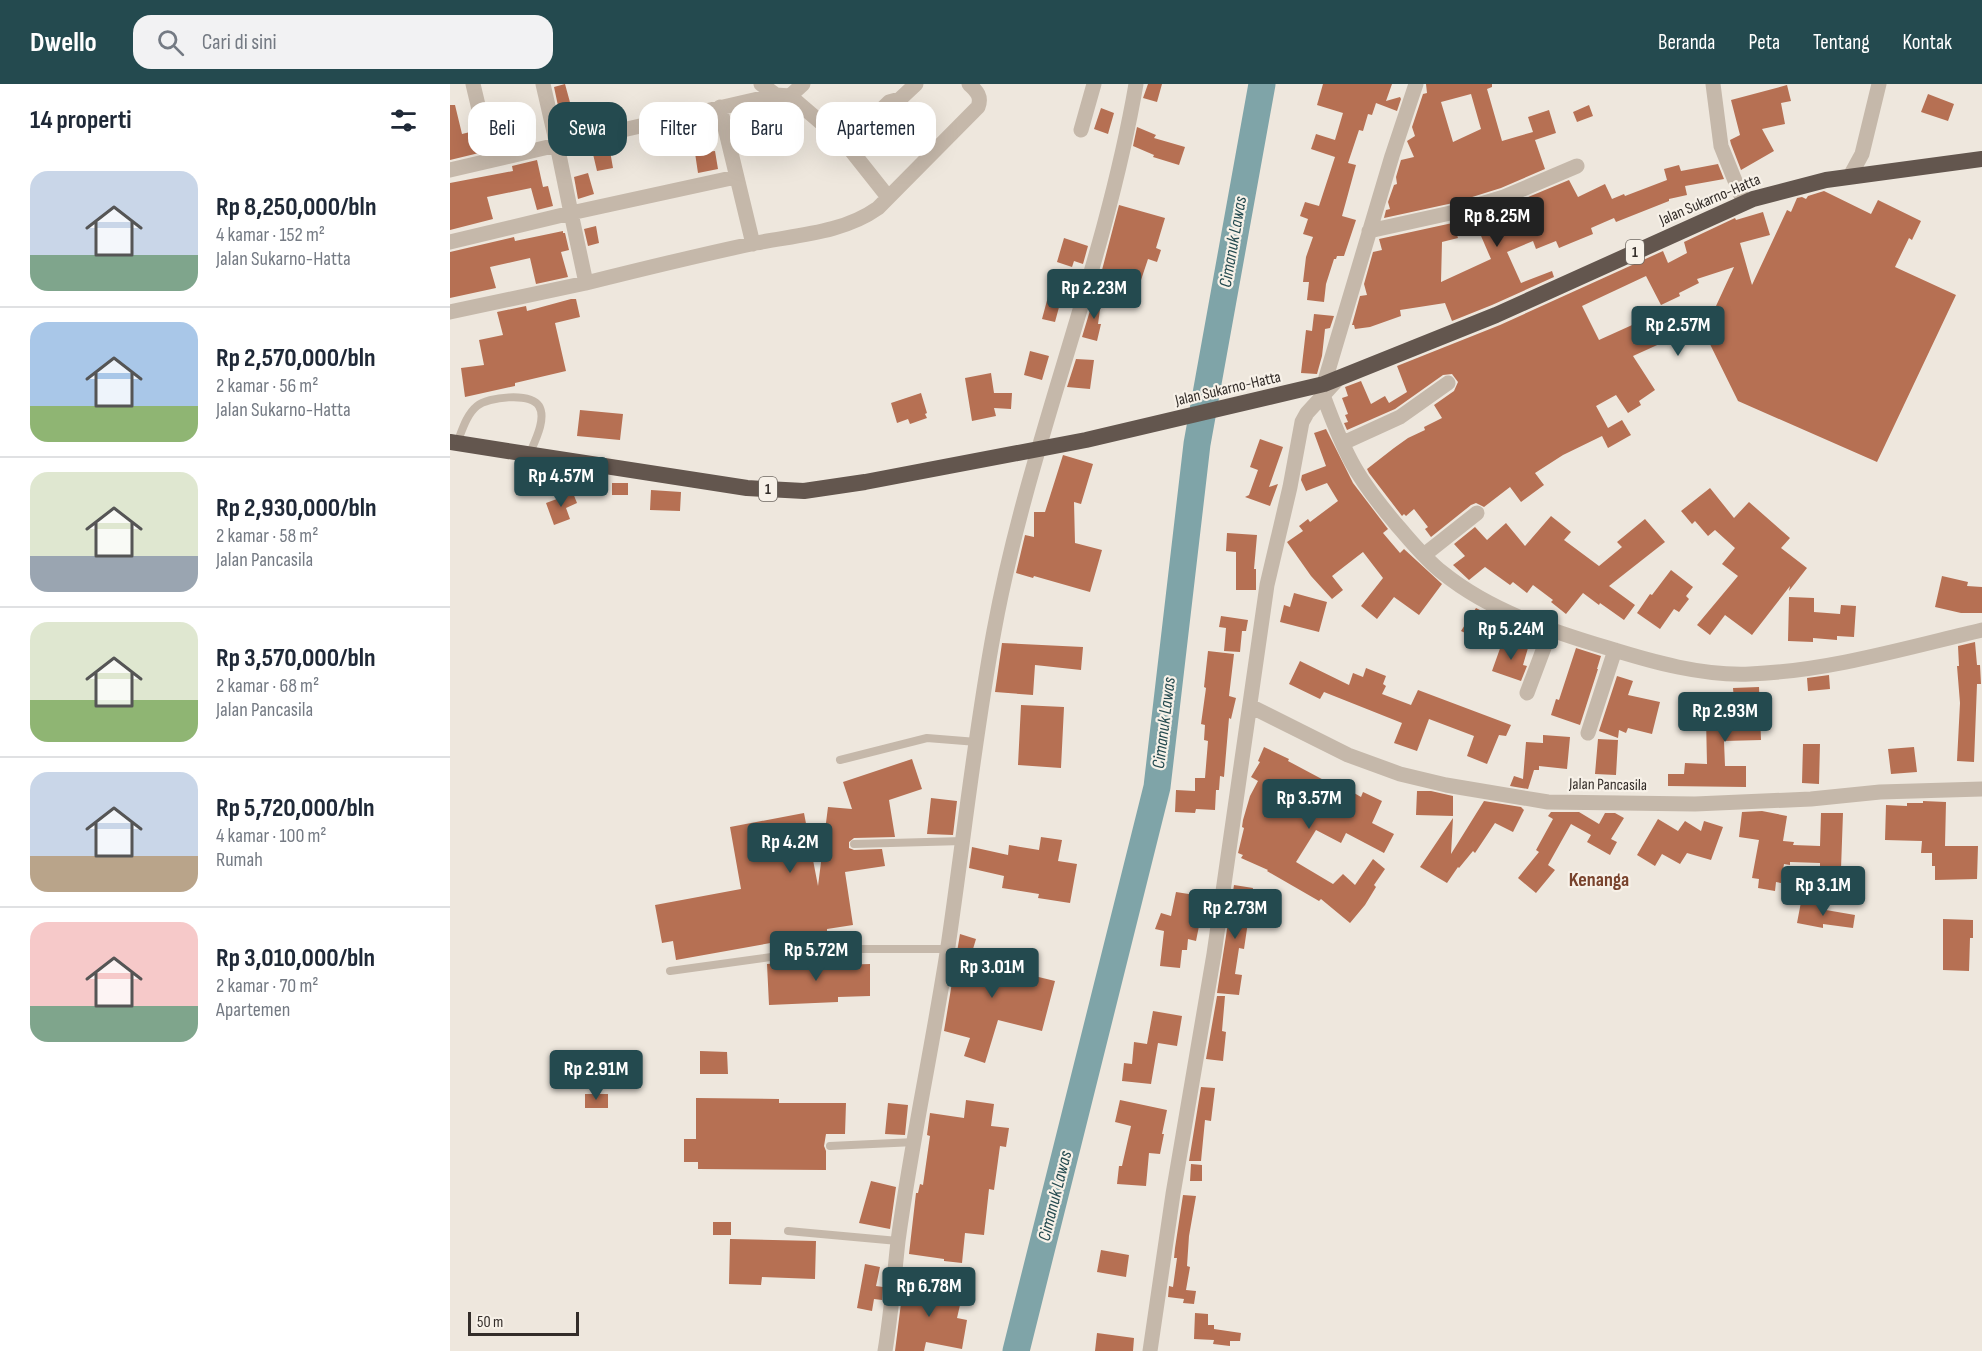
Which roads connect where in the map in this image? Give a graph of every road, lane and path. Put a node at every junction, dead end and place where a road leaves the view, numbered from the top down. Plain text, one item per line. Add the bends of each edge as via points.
1 (473, 84) edge
2 (543, 84) edge
3 (761, 84) edge
4 (803, 84) edge
5 (916, 84) edge
6 (969, 84) edge
7 (1094, 84) edge
8 (1136, 84) edge
9 (1416, 84) edge
10 (1713, 84) edge
11 (1879, 84) edge
12 (783, 96) junction
13 (889, 102) edge
14 (548, 106) edge
15 (720, 107) junction
16 (816, 121) edge
17 (627, 129) edge
18 (1081, 130) dead end
19 (548, 147) edge
20 (559, 156) edge
21 (856, 156) edge
22 (1982, 159) edge
23 (491, 160) junction
24 (1577, 166) dead end
25 (450, 170) edge
26 (1850, 176) junction
27 (736, 177) junction
28 (888, 197) junction
29 (1744, 203) junction
30 (571, 213) junction
31 (1369, 231) junction
32 (450, 242) edge
33 (753, 244) junction
34 (586, 284) junction
35 (450, 312) edge
36 (1448, 383) dead end
37 (1328, 386) junction
38 (454, 443) edge
39 (1343, 443) junction
40 (1038, 450) junction
41 (528, 456) junction
42 (1477, 513) dead end
43 (1424, 555) junction
44 (1551, 629) junction
45 (1982, 630) edge
46 (1615, 650) junction
47 (1527, 693) dead end
48 (1250, 706) junction
49 (1588, 733) dead end
50 (977, 742) junction
51 (840, 760) dead end
52 (1982, 789) edge
53 (963, 841) junction
54 (854, 844) dead end
55 (947, 949) junction
56 (670, 971) dead end
57 (915, 1142) junction
58 (830, 1146) dead end
59 (788, 1231) dead end
60 (898, 1241) junction
61 (885, 1351) edge
62 (1150, 1351) edge

1 - 23 street
2 - 14 street
3 - 12 street
4 - 12 street
5 - 13 street via 900,99
6 - 28 street via 979,94 978,107
7 - 18 street
8 - 40 street via 1126,144 1098,250
9 - 31 street
10 - 29 street via 1721,146
11 - 26 street via 1862,154
12 - 15 street
12 - 16 street
15 - 17 street
15 - 27 street
19 - 23 street
20 - 30 street
21 - 28 street
22 - 26 highway, Jalan Sukarno-Hatta / 1
23 - 25 street
24 - 31 street via 1484,203
26 - 29 highway, Jalan Sukarno-Hatta / 1 via 1793,187
27 - 30 street
27 - 33 street
28 - 33 street via 866,217 843,226
29 - 37 highway, Jalan Sukarno-Hatta / 1
30 - 32 street
30 - 34 street
31 - 37 street
33 - 34 street
34 - 35 street
36 - 39 street via 1400,417
37 - 39 street
37 - 40 highway, Jalan Sukarno-Hatta / 1
37 - 48 street via 1302,422 1267,585
38 - 41 highway, Jalan Sukarno-Hatta / 1
38 - 41 lane via 476,406 495,399 533,400 541,412 538,433
39 - 43 street via 1370,491
40 - 41 highway, Jalan Sukarno-Hatta / 1 via 804,491 747,488
40 - 50 street via 1017,522 994,631
42 - 43 street
43 - 44 street via 1462,586
44 - 46 street
44 - 47 street
45 - 46 street via 1816,667 1748,674 1653,662
46 - 49 street
48 - 52 street, Jalan Pancasila via 1348,755 1400,774 1548,802 1695,804
48 - 62 street
50 - 51 lane via 927,738
50 - 53 street
53 - 54 lane
53 - 55 street
55 - 56 lane via 829,949
55 - 57 street
57 - 58 lane
57 - 60 street
59 - 60 lane
60 - 61 street

